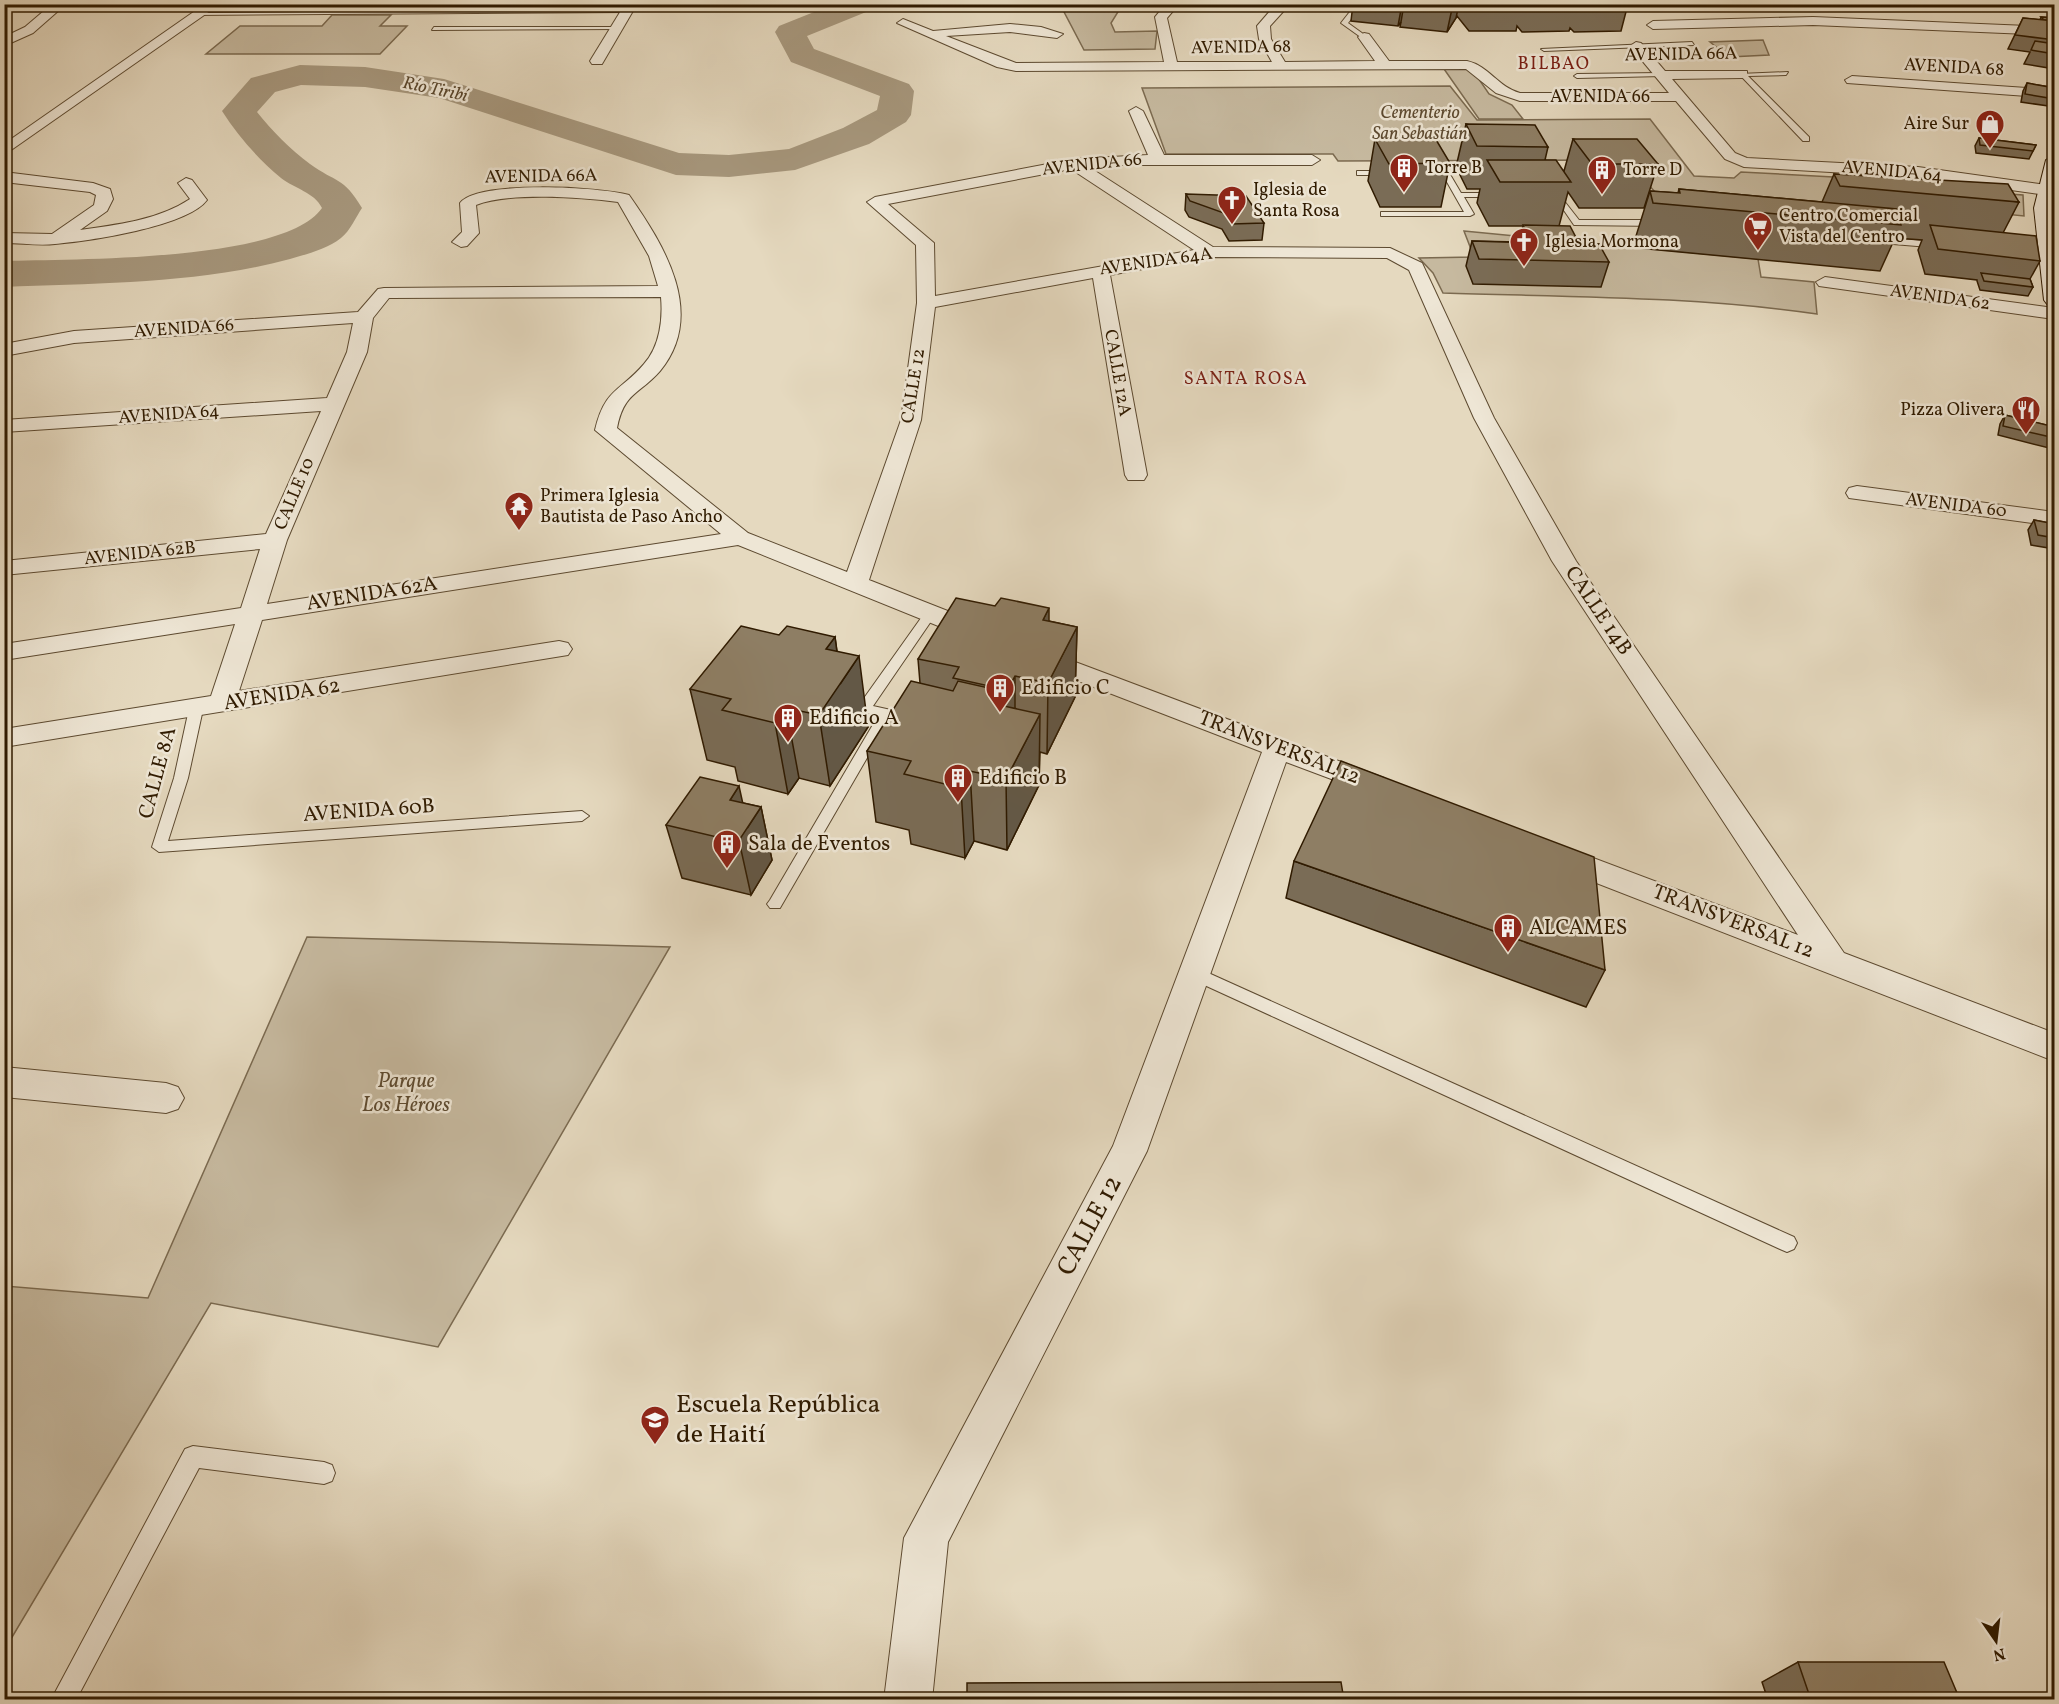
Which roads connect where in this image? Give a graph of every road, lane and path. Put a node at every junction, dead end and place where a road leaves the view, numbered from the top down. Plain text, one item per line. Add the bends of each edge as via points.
1 (60, 4) edge
2 (214, 4) edge
3 (1173, 4) edge
4 (1284, 4) edge
5 (1360, 4) edge
6 (629, 8) edge
7 (199, 15) junction
8 (903, 23) dead end
9 (1653, 25) dead end
10 (434, 29) dead end
11 (617, 29) junction
12 (2055, 31) edge
13 (1057, 34) dead end
14 (931, 35) junction
15 (1364, 36) joint
16 (4, 42) edge
17 (1692, 44) dead end
18 (1636, 46) junction
19 (1544, 49) dead end
20 (597, 61) dead end
21 (1386, 65) junction
22 (1281, 66) junction
23 (1172, 67) junction
24 (1786, 73) dead end
25 (1742, 74) junction
26 (1661, 75) junction
27 (1577, 76) dead end
28 (1852, 80) dead end
29 (2055, 94) edge
30 (1520, 97) joint
31 (1679, 97) junction
32 (1136, 111) dead end
33 (1806, 139) dead end
34 (4, 151) edge
35 (1158, 160) junction
36 (1312, 160) dead end
37 (2055, 160) edge
38 (1074, 164) junction
39 (1402, 173) edge
40 (1423, 173) edge
41 (1360, 174) dead end
42 (4, 177) edge
43 (186, 183) dead end
44 (1549, 184) edge
45 (2050, 190) edge
46 (1459, 195) junction
47 (1503, 196) edge
48 (1547, 196) edge
49 (1558, 196) junction
50 (875, 202) joint
51 (1384, 214) dead end
52 (1671, 223) edge
53 (4, 238) edge
54 (56, 239) junction
55 (1859, 239) edge
56 (461, 242) dead end
57 (1954, 247) edge
58 (1209, 252) junction
59 (1390, 253) joint
60 (1100, 270) junction
61 (1825, 282) dead end
62 (671, 291) junction
63 (2055, 300) edge
64 (926, 303) junction
65 (2055, 314) edge
66 (364, 317) junction
67 (4, 350) edge
68 (334, 404) junction
69 (4, 426) edge
70 (1136, 475) dead end
71 (1857, 493) dead end
72 (2055, 519) edge
73 (740, 538) junction
74 (275, 540) junction
75 (4, 568) edge
76 (855, 585) junction
77 (252, 613) junction
78 (930, 614) junction
79 (559, 649) dead end
80 (4, 652) edge
81 (222, 704) junction
82 (196, 709) junction
83 (4, 738) edge
84 (1277, 748) junction
85 (1399, 795) edge
86 (582, 816) dead end
87 (1532, 845) edge
88 (159, 847) joint
89 (774, 904) dead end
90 (1832, 960) junction
91 (1195, 973) junction
92 (2055, 1047) edge
93 (4, 1082) edge
94 (166, 1098) dead end
95 (1788, 1243) dead end
96 (324, 1473) dead end
97 (63, 1700) edge
98 (908, 1700) edge

1 - 16 street via 29,30
2 - 7 street
3 - 23 street via 1161,16
4 - 22 street via 1262,24
5 - 15 lane via 1344,23
6 - 7 lane
6 - 11 street
7 - 34 street
8 - 14 street, AVENIDA 68
9 - 12 street via 1813,21
10 - 11 lane
11 - 20 street
13 - 14 street via 1012,27
14 - 23 street, AVENIDA 68 via 1016,66
15 - 21 street
17 - 18 lane
18 - 19 lane
18 - 26 street
21 - 22 street, AVENIDA 68
21 - 30 street, AVENIDA 68 via 1467,64 1498,91
22 - 23 street, AVENIDA 68
24 - 25 lane, AVENIDA 66A
25 - 26 street, AVENIDA 66A
25 - 33 lane
26 - 27 lane, AVENIDA 66A
26 - 31 street
28 - 29 street, AVENIDA 68
30 - 31 street, AVENIDA 66
31 - 45 street, AVENIDA 64 via 1730,156 1744,162 1918,172
32 - 35 street
35 - 36 street, AVENIDA 66
35 - 38 street, AVENIDA 66
37 - 45 main road
38 - 50 street, AVENIDA 66
38 - 58 street
39 - 41 lane
40 - 46 lane via 1444,173
42 - 54 street via 104,192 101,208
43 - 54 street via 199,200 192,206 160,219
44 - 49 lane
45 - 63 main road via 2043,208 2042,254
46 - 47 lane
46 - 51 lane via 1470,214
48 - 49 lane
49 - 52 lane via 1577,223
50 - 64 street, CALLE 12 via 925,243
53 - 54 street
55 - 57 lane
56 - 62 street, AVENIDA 66A via 471,233 468,203 491,194 590,193 623,198 651,241
58 - 59 street, AVENIDA 64A
58 - 60 street, AVENIDA 64A
59 - 90 street, CALLE 14B via 1416,267 1484,418 1564,561
60 - 64 street, AVENIDA 64A
60 - 70 street, CALLE 12A
61 - 65 street, AVENIDA 62
62 - 66 street, CALLE 10 via 384,293
62 - 73 street via 672,325 656,362 615,402 606,430
64 - 76 street, CALLE 12 via 911,420
66 - 67 street, AVENIDA 66 via 74,337
66 - 68 street, CALLE 10 via 357,352
68 - 69 street, AVENIDA 64
68 - 74 street, CALLE 10
71 - 72 street, AVENIDA 60
73 - 76 street, TRANSVERSAL 12
73 - 77 street, AVENIDA 62A
74 - 75 street, AVENIDA 62B
74 - 77 street, CALLE 10
76 - 78 street, TRANSVERSAL 12
77 - 80 street, AVENIDA 62A
77 - 81 street, CALLE 10
78 - 84 street, TRANSVERSAL 12
78 - 89 lane via 864,708 886,713
79 - 81 street, AVENIDA 62
81 - 82 street, AVENIDA 62
82 - 83 street, AVENIDA 62
82 - 88 lane, CALLE 8A via 181,778
84 - 85 street, TRANSVERSAL 12
84 - 91 street, CALLE 12
86 - 88 lane, AVENIDA 60B
87 - 90 street, TRANSVERSAL 12
90 - 92 street, TRANSVERSAL 12
91 - 95 lane
91 - 98 street, CALLE 12 via 1129,1151 926,1538
93 - 94 street
96 - 97 lane via 193,1457

